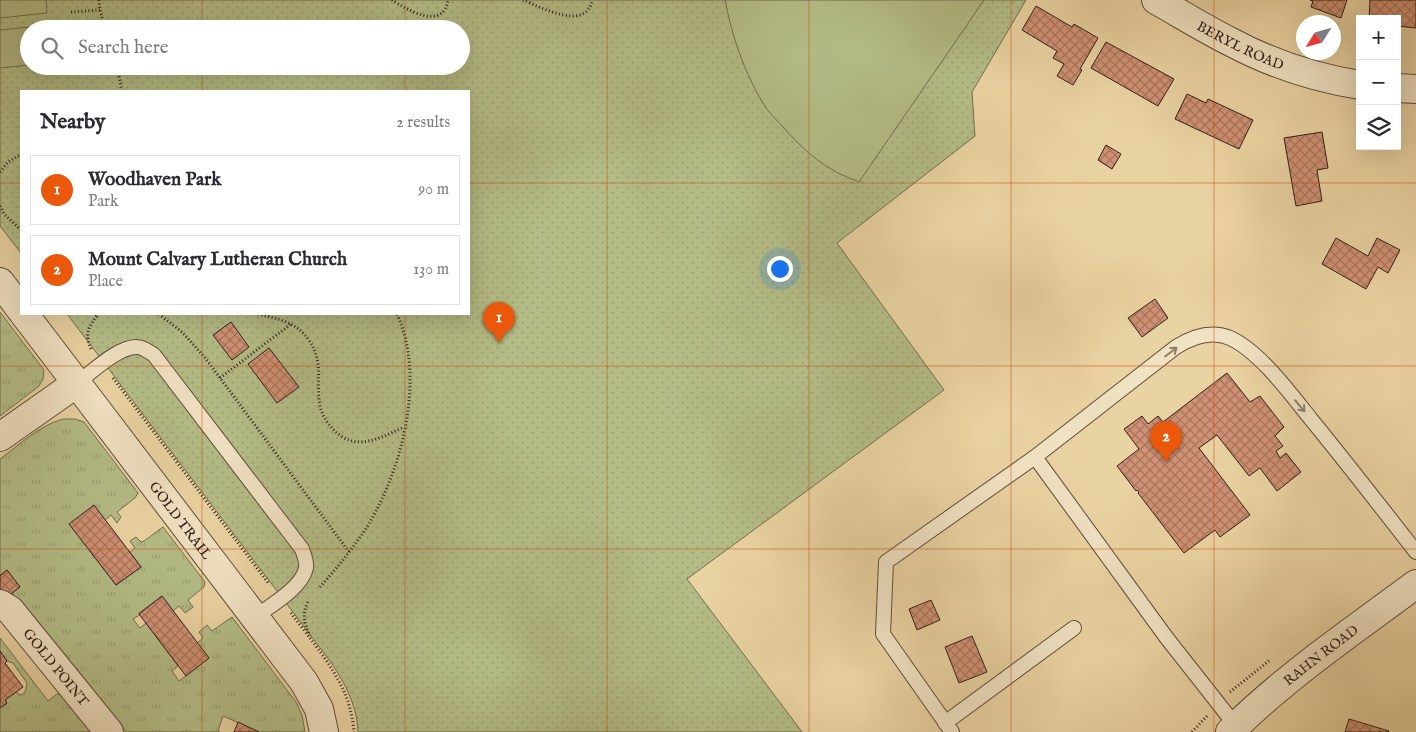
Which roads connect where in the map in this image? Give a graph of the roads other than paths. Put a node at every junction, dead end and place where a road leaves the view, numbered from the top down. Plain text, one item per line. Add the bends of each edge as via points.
1 (1156, 0) edge
2 (1356, 84) edge
3 (1401, 88) edge
4 (1416, 89) edge
5 (0, 282) edge
6 (20, 309) edge
7 (25, 315) edge
8 (77, 383) junction
9 (0, 437) edge
10 (1035, 457) junction
11 (1416, 552) edge
12 (1416, 584) edge
13 (0, 604) edge
14 (255, 617) junction
15 (1074, 628) dead end
16 (948, 728) edge
17 (1233, 729) edge
18 (109, 732) edge
19 (324, 732) edge

1 - 2 street, BERYL ROAD via 1230,42 1267,58 1328,79
3 - 4 street
5 - 6 street
7 - 8 street, GOLD TRAIL
8 - 9 street
8 - 14 street, GOLD TRAIL
8 - 14 lane via 112,357 131,348 139,347 154,355 290,533 306,558 304,574 298,584
10 -> 11 lane via 1176,347 1198,336 1229,337 1251,351 1285,388
10 - 16 lane via 886,562 883,634
10 - 17 lane
12 - 17 street, RAHN ROAD via 1300,671
13 - 18 street, GOLD POINT via 10,610
14 - 19 street, GOLD TRAIL via 312,694
15 - 16 lane

